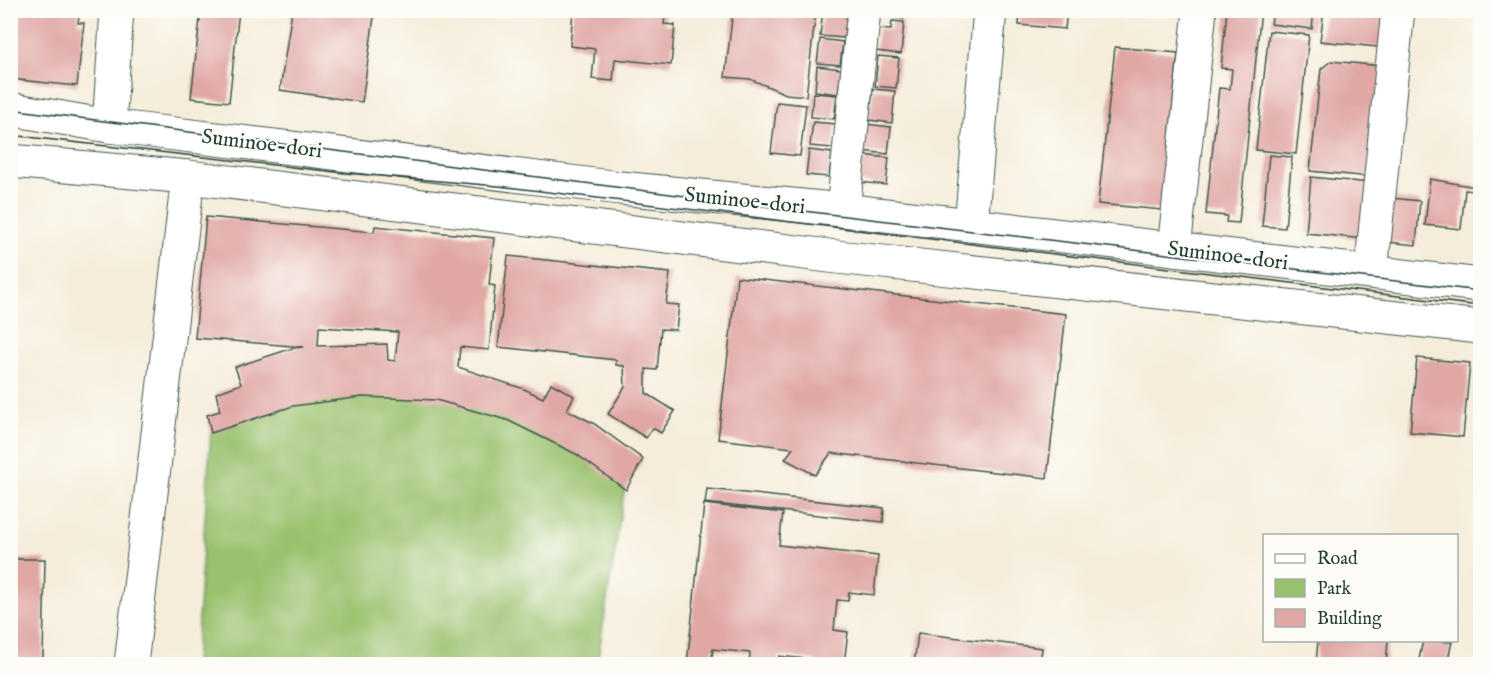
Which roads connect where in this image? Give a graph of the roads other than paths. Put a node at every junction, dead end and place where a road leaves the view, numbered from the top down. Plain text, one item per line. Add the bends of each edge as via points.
1 (117, 10) edge
2 (864, 10) edge
3 (990, 10) edge
4 (1200, 10) edge
5 (1398, 10) edge
6 (10, 109) edge
7 (109, 126) junction
8 (10, 161) edge
9 (188, 177) junction
10 (843, 210) junction
11 (971, 225) junction
12 (1174, 249) junction
13 (1371, 272) junction
14 (1480, 285) edge
15 (1480, 327) edge
16 (131, 664) edge

1 - 7 main road
2 - 10 main road
3 - 11 main road
4 - 12 main road
5 - 13 main road
6 - 7 main road, Suminoe-dori
7 - 10 main road, Suminoe-dori via 620,188
8 - 9 main road, Suminoe-dori
9 - 15 main road, Suminoe-dori via 825,256
9 - 16 main road
10 - 11 main road, Suminoe-dori
11 - 12 main road, Suminoe-dori
12 - 13 main road, Suminoe-dori
13 - 14 main road, Suminoe-dori

